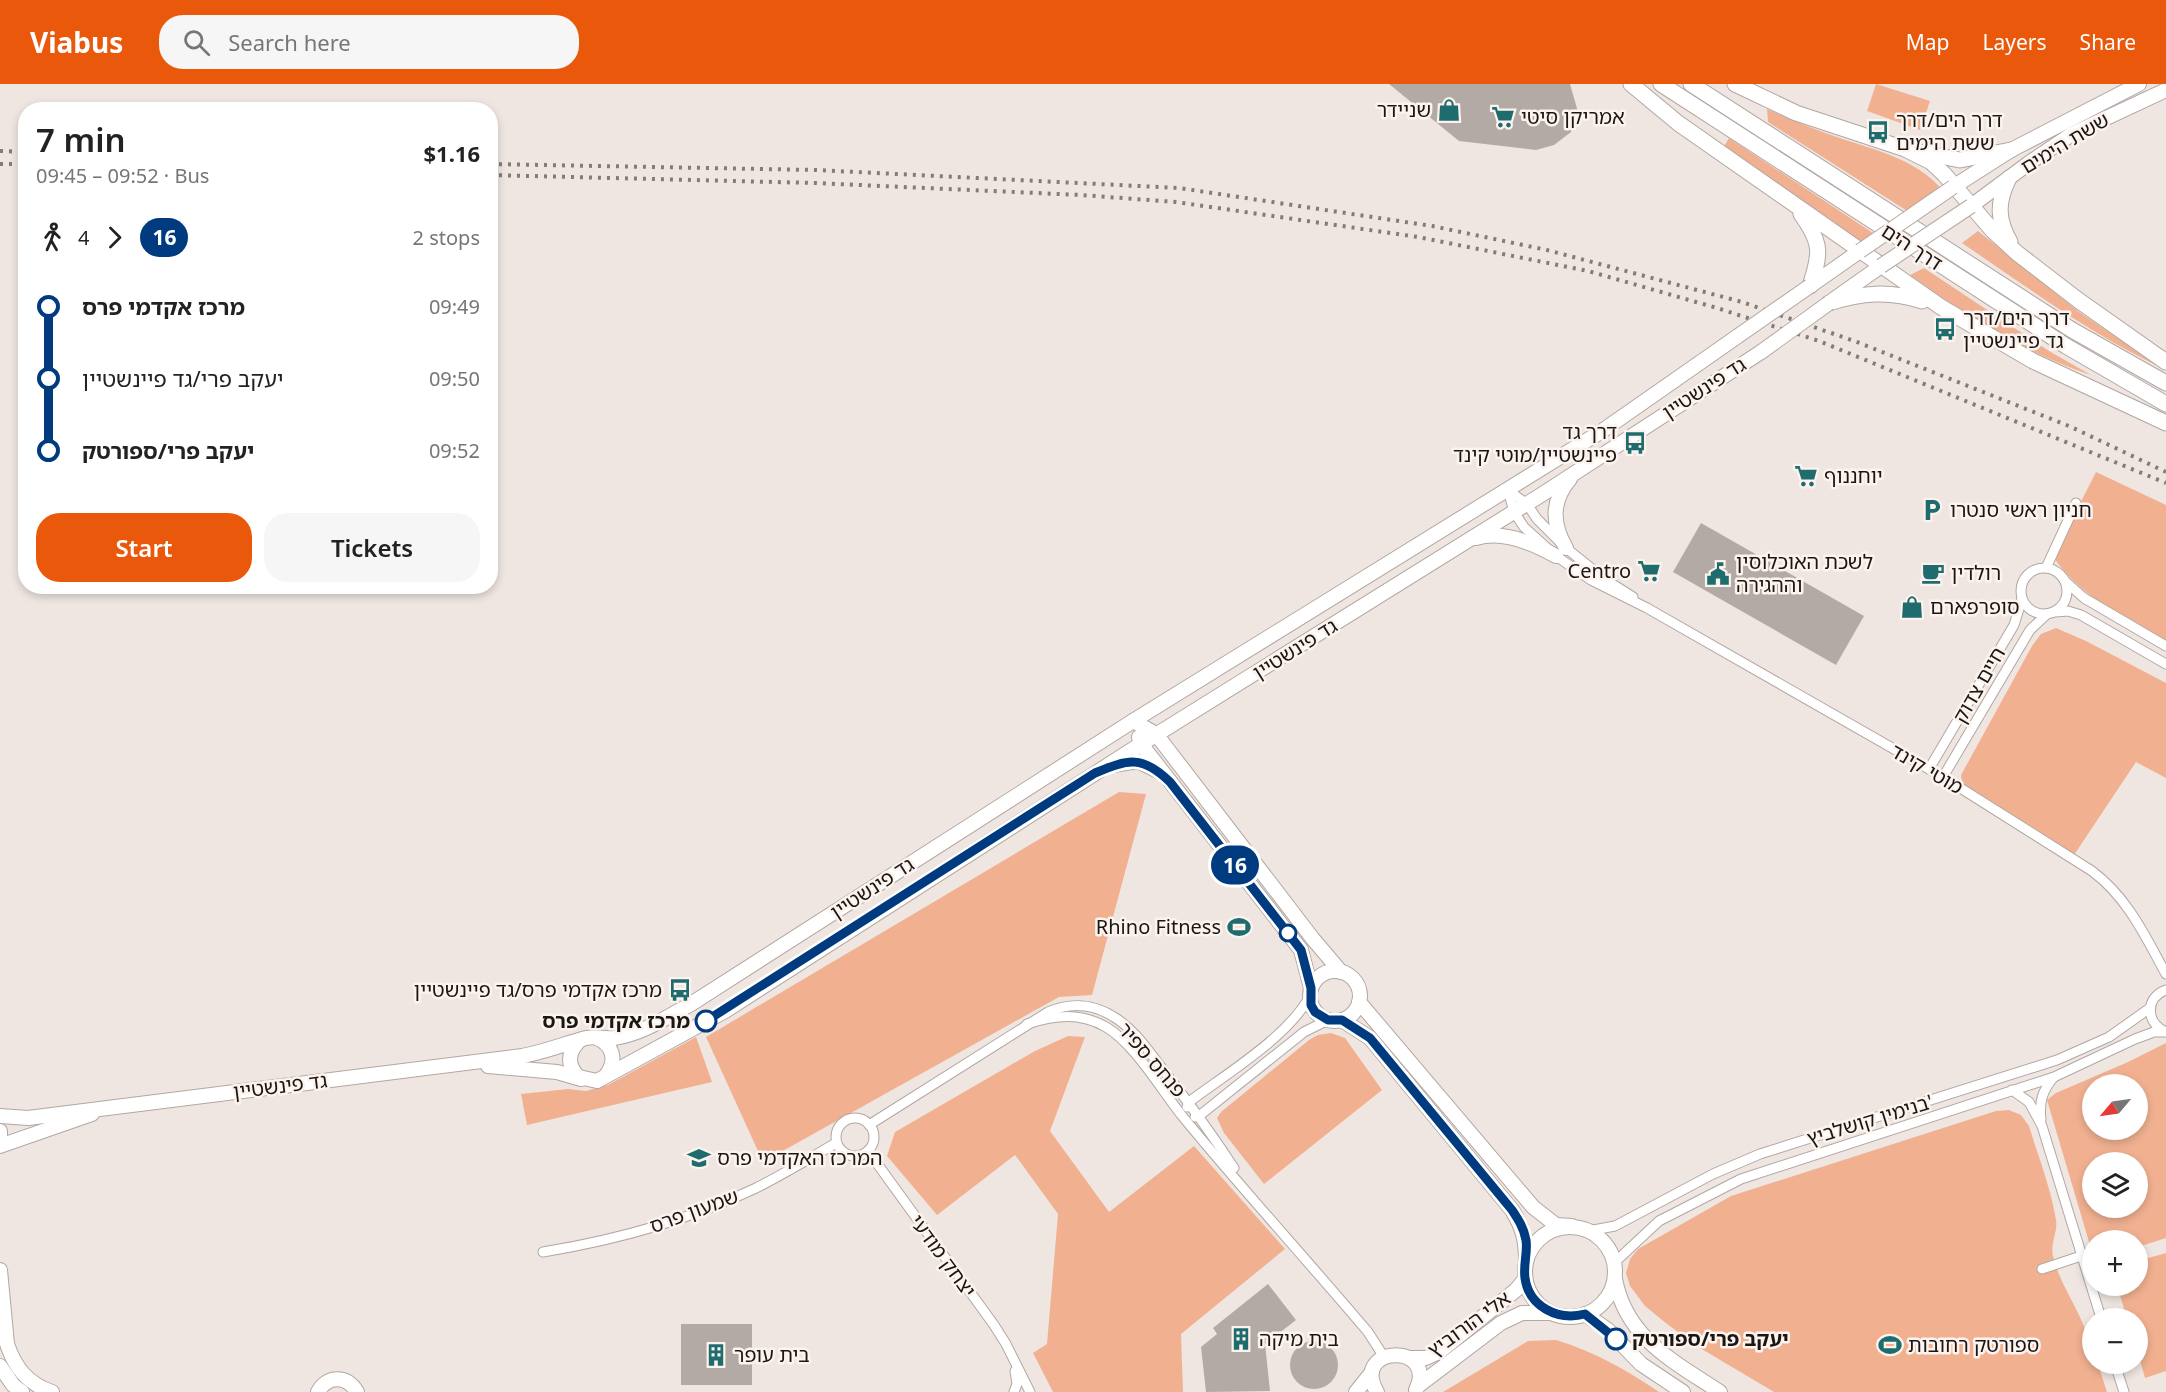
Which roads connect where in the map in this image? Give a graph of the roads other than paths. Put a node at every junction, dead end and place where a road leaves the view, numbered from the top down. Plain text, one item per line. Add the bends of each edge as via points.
1 (1631, 84) edge
2 (1661, 84) edge
3 (1691, 84) edge
4 (1735, 84) edge
5 (2139, 84) edge
6 (2166, 90) edge
7 (1905, 149) junction
8 (2012, 150) junction
9 (2009, 178) junction
10 (1953, 187) junction
11 (1971, 206) junction
12 (1795, 207) junction
13 (1860, 251) junction
14 (2017, 253) junction
15 (1881, 266) junction
16 (1810, 286) junction
17 (1829, 303) junction
18 (1941, 307) junction
19 (2166, 362) edge
20 (2166, 383) edge
21 (2166, 404) edge
22 (2166, 423) edge
23 (1575, 473) junction
24 (1508, 490) junction
25 (2076, 503) dead end
26 (1527, 504) junction
27 (1514, 512) junction
28 (1469, 541) junction
29 (1561, 552) junction
30 (2046, 568) junction
31 (2062, 577) junction
32 (2022, 599) junction
33 (2050, 613) junction
34 (2166, 646) edge
35 (2166, 664) edge
36 (1133, 721) junction
37 (1178, 721) junction
38 (1156, 734) junction
39 (1141, 744) junction
40 (1180, 766) junction
41 (1929, 769) junction
42 (1095, 773) junction
43 (1943, 777) junction
44 (1170, 782) junction
45 (1341, 972) junction
46 (2166, 974) edge
47 (2166, 990) edge
48 (1311, 992) junction
49 (1359, 1002) junction
50 (2150, 1008) junction
51 (1335, 1020) junction
52 (1027, 1024) junction
53 (2166, 1032) edge
54 (597, 1038) junction
55 (579, 1041) junction
56 (453, 1064) junction
57 (607, 1074) junction
58 (2054, 1077) junction
59 (585, 1080) junction
60 (2012, 1090) junction
61 (1189, 1102) junction
62 (108, 1108) junction
63 (0, 1116) edge
64 (1199, 1116) junction
65 (1184, 1118) junction
66 (869, 1125) junction
67 (2042, 1126) junction
68 (0, 1131) edge
69 (0, 1138) edge
70 (836, 1143) junction
71 (0, 1146) edge
72 (868, 1151) junction
73 (1250, 1194) junction
74 (1572, 1226) junction
75 (1588, 1231) junction
76 (543, 1252) dead end
77 (2081, 1256) junction
78 (1526, 1261) junction
79 (1614, 1269) junction
80 (2042, 1269) dead end
81 (0, 1270) edge
82 (1525, 1279) junction
83 (2098, 1308) edge
84 (1551, 1313) junction
85 (1585, 1314) junction
86 (1384, 1357) junction
87 (1409, 1358) junction
88 (1014, 1362) junction
89 (0, 1366) edge
90 (1372, 1372) junction
91 (2118, 1374) edge
92 (1416, 1389) edge
93 (316, 1391) edge
94 (357, 1391) edge
95 (22, 1392) edge
96 (52, 1392) edge
97 (1014, 1392) edge
98 (1030, 1392) edge
99 (1356, 1392) edge
100 (1377, 1392) edge
101 (1683, 1392) edge
102 (1720, 1392) edge
103 (2124, 1392) edge

1 - 12 main road
2 - 21 main road, דרך הים via 2047,334
3 - 20 main road, דרך הים via 2072,330
4 - 7 main road via 1796,113
5 - 8 street, ששת הימים
6 - 9 street, ששת הימים via 2057,143
7 - 8 main road via 1960,160
7 - 10 main road via 1931,162
8 - 10 street, ששת הימים
9 - 11 street, ששת הימים
9 - 14 main road via 1999,211 2004,231
10 - 11 main road
10 - 13 street, גד פינשטיין, bridge
11 - 14 main road
11 - 15 street, גד פינשטיין, bridge
12 - 13 main road
12 - 16 main road via 1818,244 1818,265
13 - 15 main road
13 - 16 street, גד פינשטיין
14 - 19 main road
15 - 17 street, גד פינשטיין
15 - 18 main road
16 - 24 street, גד פינשטיין, bridge via 1602,431
17 - 18 main road via 1881,293
17 - 23 street, גד פינשטיין, bridge
18 - 22 main road via 2033,361
23 - 26 street, גד פינשטיין
23 - 29 street via 1562,489 1555,512
24 - 26 street, מוטי קינד
24 - 27 street, מוטי קינד
24 - 36 street, גד פינשטיין
25 - 30 street
26 - 27 street, גד פינשטיין
26 - 29 street, מוטי קינד
27 - 28 street, גד פינשטיין
27 - 29 street, מוטי קינד via 1524,527
28 - 29 street via 1485,536 1511,537
28 - 37 street, גד פינשטיין
29 - 41 street, מוטי קינד via 1604,588 1647,608
30 - 31 street
30 - 32 street via 2027,575 2020,588
31 - 33 street via 2066,597
31 - 34 street via 2081,596
32 - 33 street via 2033,612
32 - 41 street, חיים צדוק via 2014,624
33 - 35 street via 2082,615
33 - 43 street, חיים צדוק via 2030,630
36 - 38 street
36 - 39 street
36 - 54 street, גד פינשטיין via 692,1004 642,1030
37 - 38 street, גד פינשטיין
37 - 40 street via 1173,741
38 - 39 street, גד פינשטיין
38 - 40 street
39 - 42 street, גד פינשטיין
39 - 44 street
40 - 45 street
41 - 43 street, מוטי קינד
42 - 44 street via 1138,761 1157,769
42 - 57 street, גד פינשטיין via 725,1011
43 - 46 street, מוטי קינד via 2106,882 2130,909
44 - 48 street via 1301,950
45 - 48 street via 1320,976
45 - 49 street via 1358,987
47 - 50 street, בנימין קושלביץ' via 2155,997
48 - 51 street via 1315,1012
48 - 61 street via 1303,1009 1279,1034
49 - 51 street via 1352,1014
49 - 74 street via 1533,1207 1556,1225
50 - 53 street via 2153,1023
50 - 75 street, בנימין קושלביץ' via 2109,1037 2057,1060 1760,1154 1615,1226
51 - 64 street via 1305,1032
51 - 78 street via 1370,1038 1512,1210 1524,1233
52 - 61 street, פנחס ספיר via 1068,1006 1107,1013 1138,1038
52 - 65 street, פנחס ספיר via 1070,1016 1107,1027 1126,1043
52 - 66 street
53 - 58 street, בנימין קושלביץ' via 2135,1039
54 - 55 street
54 - 57 street via 612,1053 612,1068
55 - 56 street, גד פינשטיין via 537,1053
55 - 59 street via 570,1052 571,1066
56 - 59 street, גד פינשטיין via 539,1069
56 - 62 street, גד פינשטיין
57 - 59 street via 597,1081
58 - 60 street, בנימין קושלביץ'
58 - 67 street via 2043,1092
60 - 67 street via 2029,1102
60 - 79 street, בנימין קושלביץ' via 1741,1179 1659,1221
61 - 64 street, פנחס ספיר
61 - 65 street
62 - 63 street, גד פינשטיין via 28,1118
62 - 71 street, גד פינשטיין
64 - 65 street
64 - 73 street, פנחס ספיר
65 - 73 street, פנחס ספיר
66 - 70 street via 858,1118 848,1119 837,1130
66 - 72 street via 874,1137
67 - 77 street
68 - 69 street
70 - 72 street via 849,1156
70 - 76 street, שמעון פרס via 757,1187 703,1210 627,1235
72 - 88 street, יצחק מודעי via 994,1325
73 - 86 street, פנחס ספיר via 1368,1332
74 - 75 street
74 - 78 street via 1543,1235
75 - 79 street via 1605,1244
77 - 80 street
77 - 83 street
78 - 82 street
79 - 85 street via 1609,1295
79 - 102 street via 1619,1298 1641,1335
81 - 96 street via 10,1355 23,1376
82 - 84 street via 1534,1299
82 - 87 street, אלי הורוביץ via 1439,1352 1426,1358
84 - 85 street via 1568,1317
84 - 92 street, אלי הורוביץ via 1522,1313 1501,1323
85 - 101 street via 1608,1330 1641,1364
86 - 87 street, אלי הורוביץ via 1397,1354
86 - 90 street
87 - 92 street via 1418,1370
88 - 97 street, יצחק מודעי
88 - 98 street, יצחק מודעי
89 - 95 street
90 - 99 street
90 - 100 street
91 - 103 street
93 - 94 street via 339,1379

